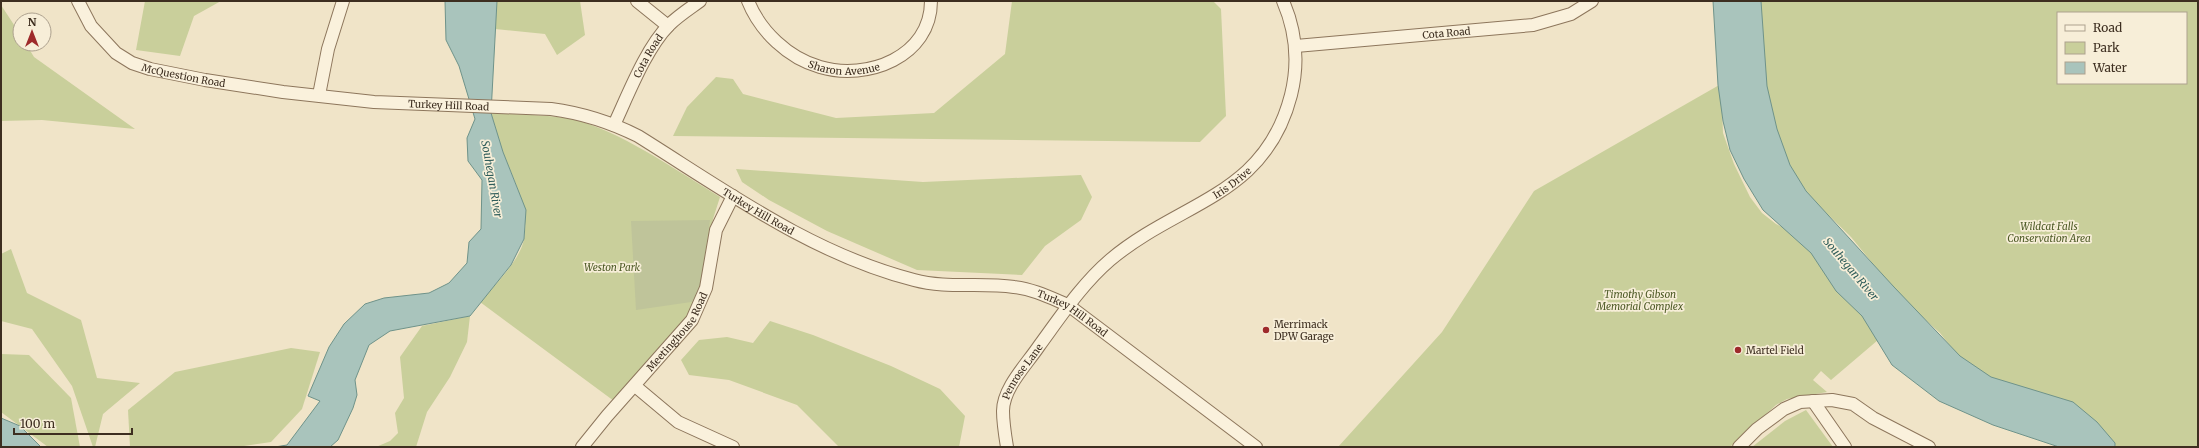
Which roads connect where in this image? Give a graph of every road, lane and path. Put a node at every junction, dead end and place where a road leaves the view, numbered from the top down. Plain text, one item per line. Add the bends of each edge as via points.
1 (78, 1) edge
2 (344, 1) edge
3 (637, 1) edge
4 (700, 1) edge
5 (748, 1) edge
6 (931, 1) edge
7 (1283, 1) edge
8 (1592, 1) edge
9 (668, 26) junction
10 (1296, 46) junction
11 (319, 96) junction
12 (614, 124) junction
13 (733, 196) junction
14 (1068, 305) junction
15 (635, 386) junction
16 (1813, 401) junction
17 (582, 447) edge
18 (733, 447) edge
19 (1007, 447) edge
20 (1256, 447) edge
21 (1739, 447) edge
22 (1845, 447) edge
23 (1930, 447) edge

1 - 11 street, McQuestion Road via 91,26 102,40 132,63 204,80
2 - 11 street via 328,49
3 - 9 street
4 - 9 street, Cota Road
5 - 6 street, Sharon Avenue via 765,29 778,44 802,60 831,70 856,71 892,62 908,52 920,38 928,21
7 - 10 street, Iris Drive
8 - 10 street, Cota Road via 1571,14 1533,25
9 - 12 street, Cota Road via 646,60
10 - 14 street, Iris Drive via 1293,87 1288,106 1274,140 1264,155 1230,186 1149,233 1110,260
11 - 12 street, Turkey Hill Road via 374,102 569,111
12 - 13 street, Turkey Hill Road via 638,136
13 - 14 street, Turkey Hill Road via 825,248 882,271 915,281 943,285 1014,287
13 - 15 street, Meetinghouse Road via 716,230 706,288 697,312 681,335
14 - 19 street, Penrose Lane via 1007,392 1003,410
14 - 20 street, Turkey Hill Road
15 - 17 street, Meetinghouse Road
15 - 18 street via 678,422
16 - 21 street via 1800,402 1784,409 1757,429
16 - 22 street
16 - 23 street via 1832,400 1853,404 1873,418

